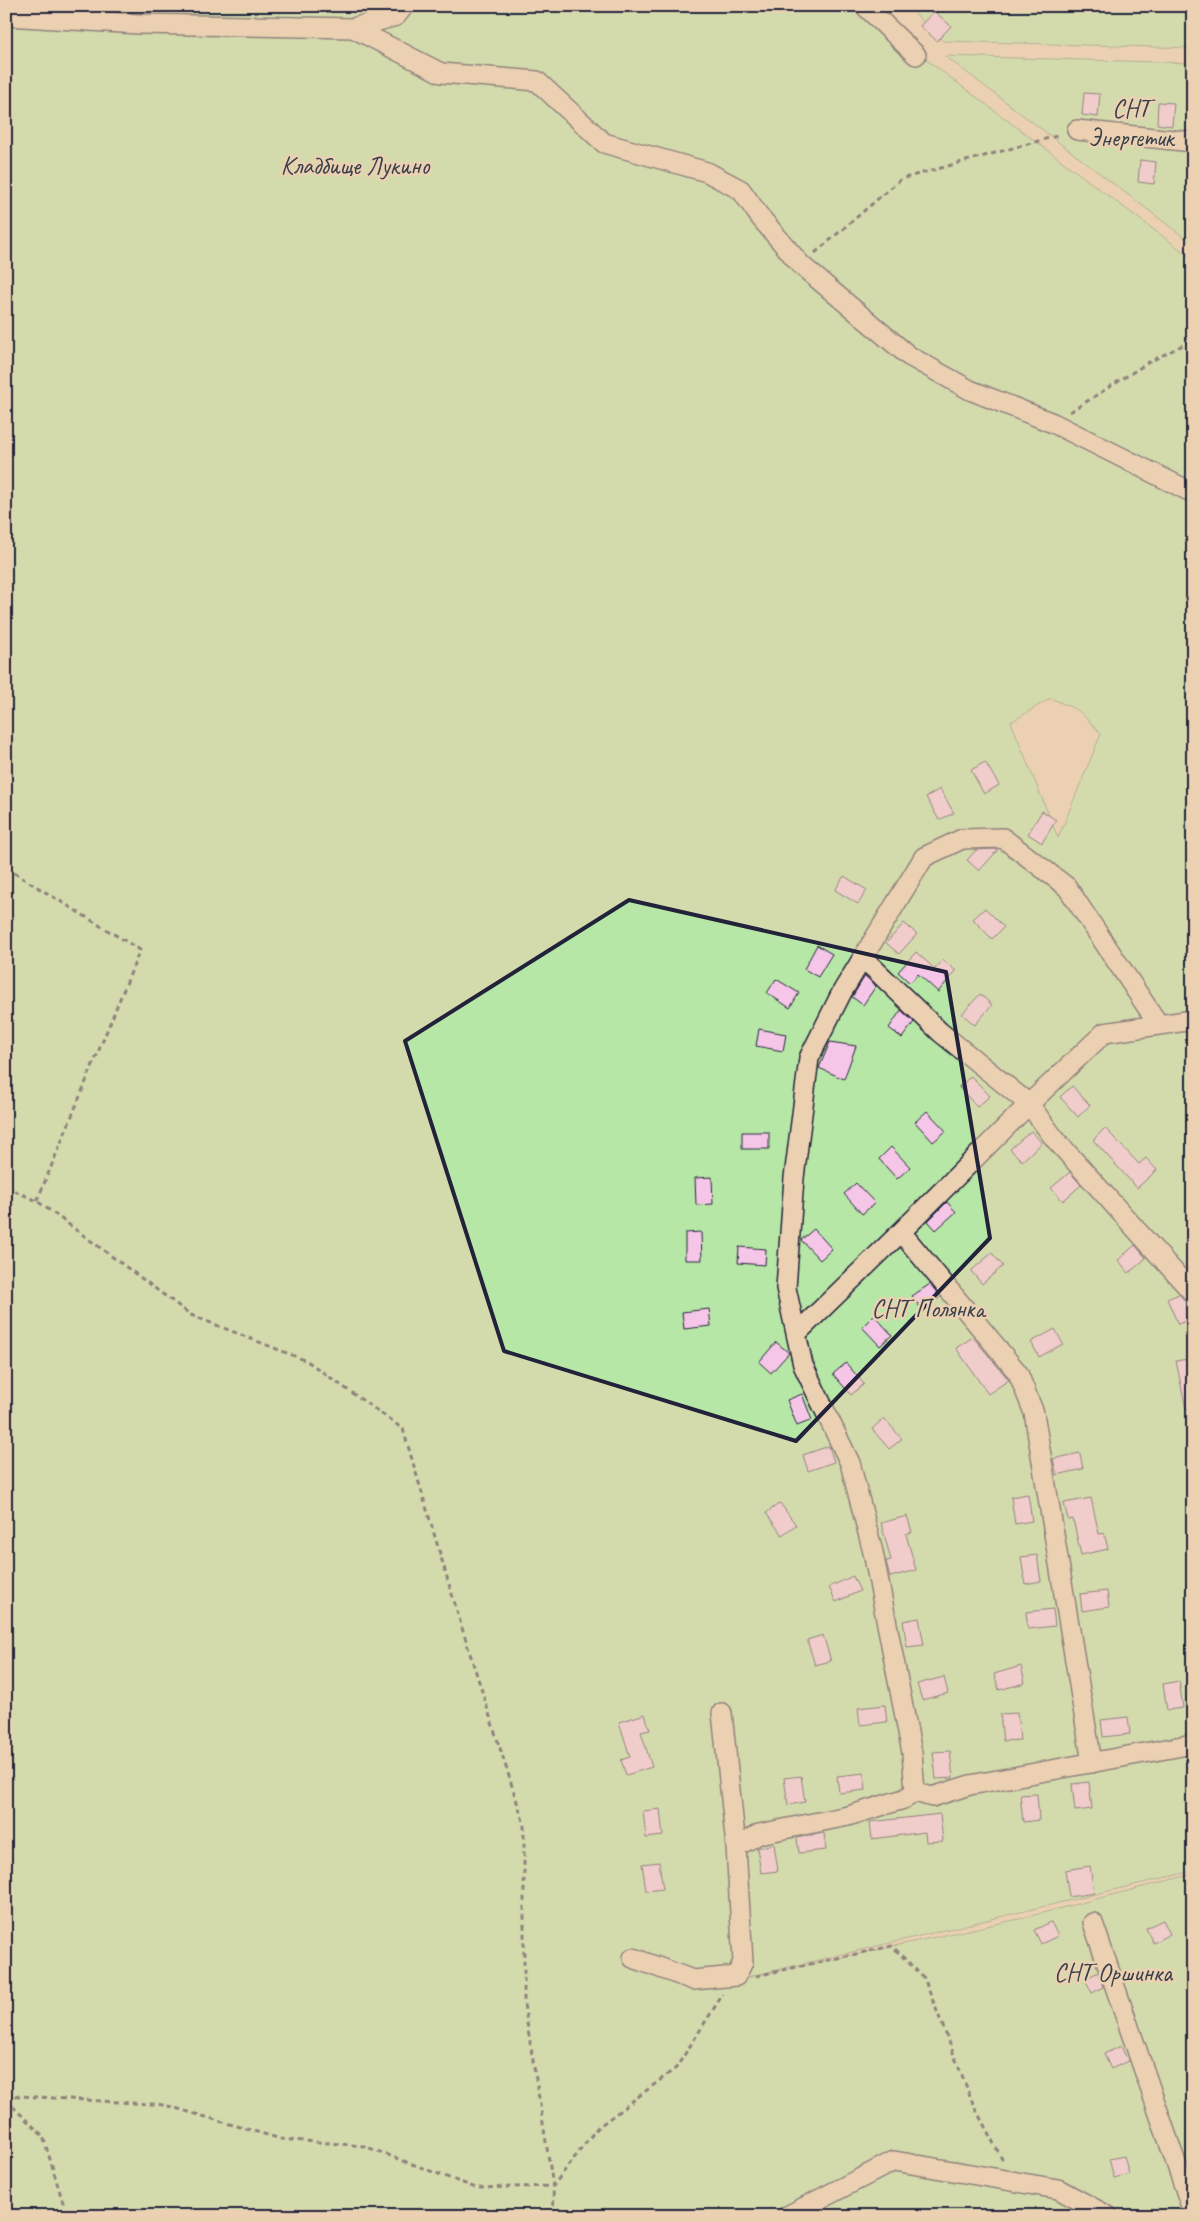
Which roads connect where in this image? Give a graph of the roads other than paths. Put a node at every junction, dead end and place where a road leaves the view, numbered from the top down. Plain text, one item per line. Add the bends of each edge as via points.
1 (404, 6) edge
2 (865, 6) edge
3 (6, 16) edge
4 (353, 28) junction
5 (916, 55) dead end
6 (1077, 130) road end
7 (1193, 142) edge
8 (1193, 493) edge
9 (863, 958) junction
10 (1193, 1020) edge
11 (1159, 1025) junction
12 (1029, 1104) junction
13 (901, 1232) junction
14 (1193, 1293) edge
15 (796, 1334) junction
16 (722, 1714) dead end
17 (1193, 1744) edge
18 (1092, 1763) junction
19 (916, 1792) junction
20 (736, 1847) junction
21 (1093, 1922) dead end
22 (633, 1958) dead end
23 (1193, 2212) edge
24 (787, 2216) edge
25 (1108, 2216) edge

1 - 4 street via 396,16
2 - 5 street
3 - 4 street via 140,24
4 - 8 street via 441,73 536,81 604,143 707,172 741,190 801,265 909,356 970,390 1053,423
6 - 7 street
9 - 11 street via 924,857 962,839 1003,838 1067,886
9 - 12 street via 940,1032
9 - 15 street via 809,1058 794,1178 786,1288
10 - 11 street
11 - 12 street via 1104,1033
12 - 13 street
12 - 14 street via 1054,1138
13 - 15 street
13 - 18 street via 1018,1373 1034,1413
15 - 19 street via 803,1365 850,1463 873,1552 912,1753
16 - 20 street
17 - 18 street
18 - 19 street via 970,1785 932,1797
19 - 20 street via 904,1799 848,1816 759,1834
20 - 22 street via 743,1962 736,1976 693,1980
21 - 23 street
24 - 25 street via 894,2161 1058,2189

